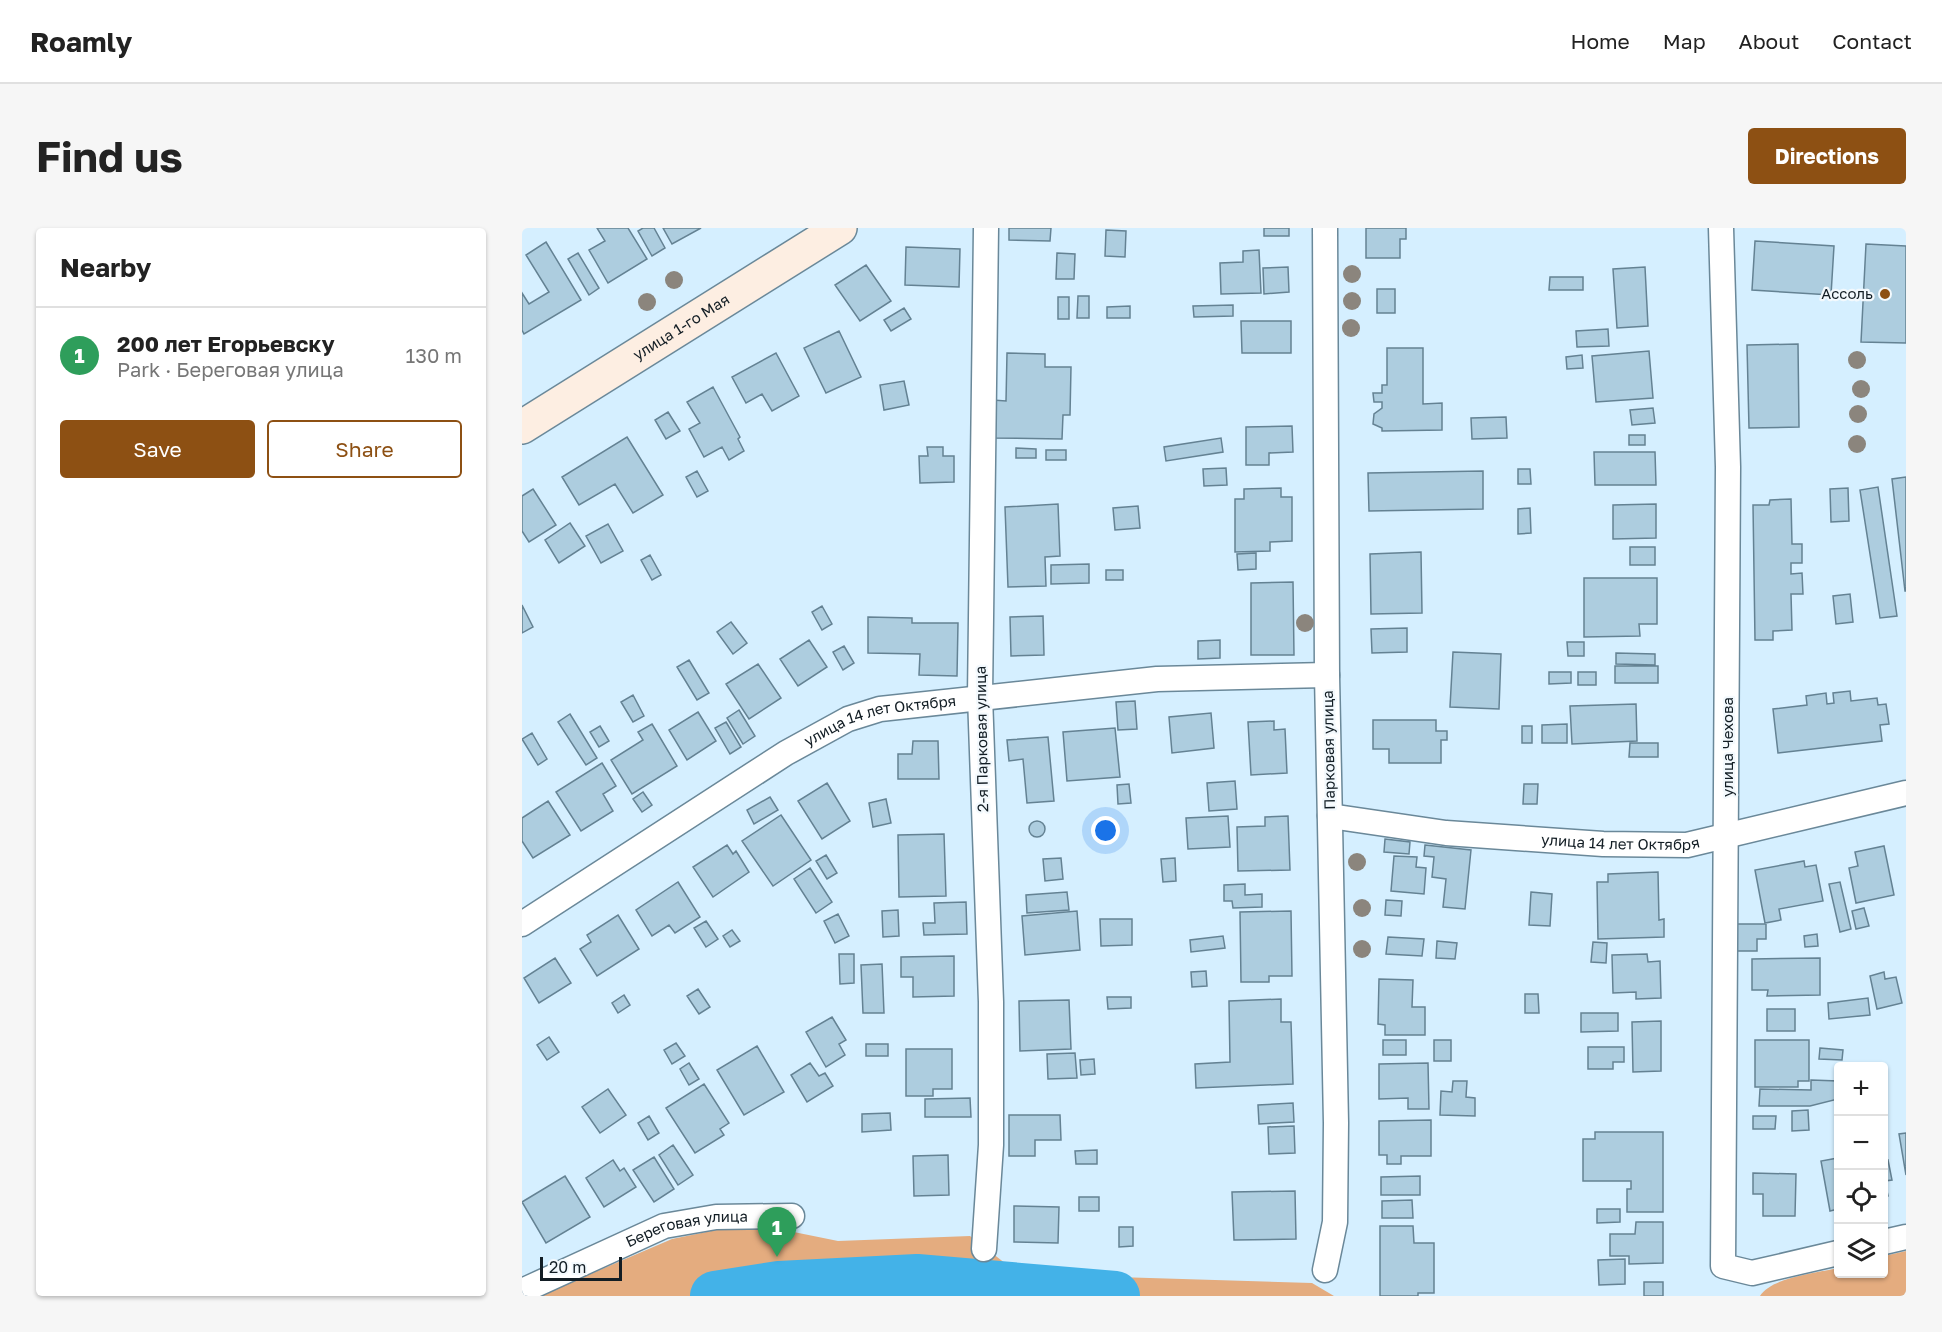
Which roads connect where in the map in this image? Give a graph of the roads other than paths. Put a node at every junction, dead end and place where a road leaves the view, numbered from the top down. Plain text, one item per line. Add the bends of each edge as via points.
1 (840, 228) edge
2 (986, 228) edge
3 (1325, 228) edge
4 (1721, 228) edge
5 (522, 427) edge
6 (1327, 675) junction
7 (980, 696) junction
8 (1906, 793) edge
9 (1330, 816) junction
10 (1727, 836) junction
11 (522, 924) edge
12 (792, 1216) dead end
13 (1906, 1237) edge
14 (1888, 1241) edge
15 (984, 1249) dead end
16 (1834, 1254) edge
17 (1325, 1270) dead end
18 (522, 1292) edge

1 - 5 main road, улица 1-го Мая
2 - 7 street, 2-я Парковая улица
3 - 6 street, Парковая улица
4 - 10 street, улица Чехова via 1728,467
6 - 7 street, улица 14 лет Октября via 1157,679
6 - 9 street, Парковая улица
7 - 11 street, улица 14 лет Октября via 880,709 848,719 786,753
7 - 15 street, 2-я Парковая улица via 991,1002 991,1145
8 - 10 street, улица 14 лет Октября
9 - 10 street, улица 14 лет Октября via 1446,833 1604,844 1687,845
9 - 17 street, Парковая улица via 1335,1222
10 - 16 street, улица Чехова via 1723,1266 1752,1272
12 - 18 street, Береговая улица via 716,1217 664,1226
13 - 14 street

